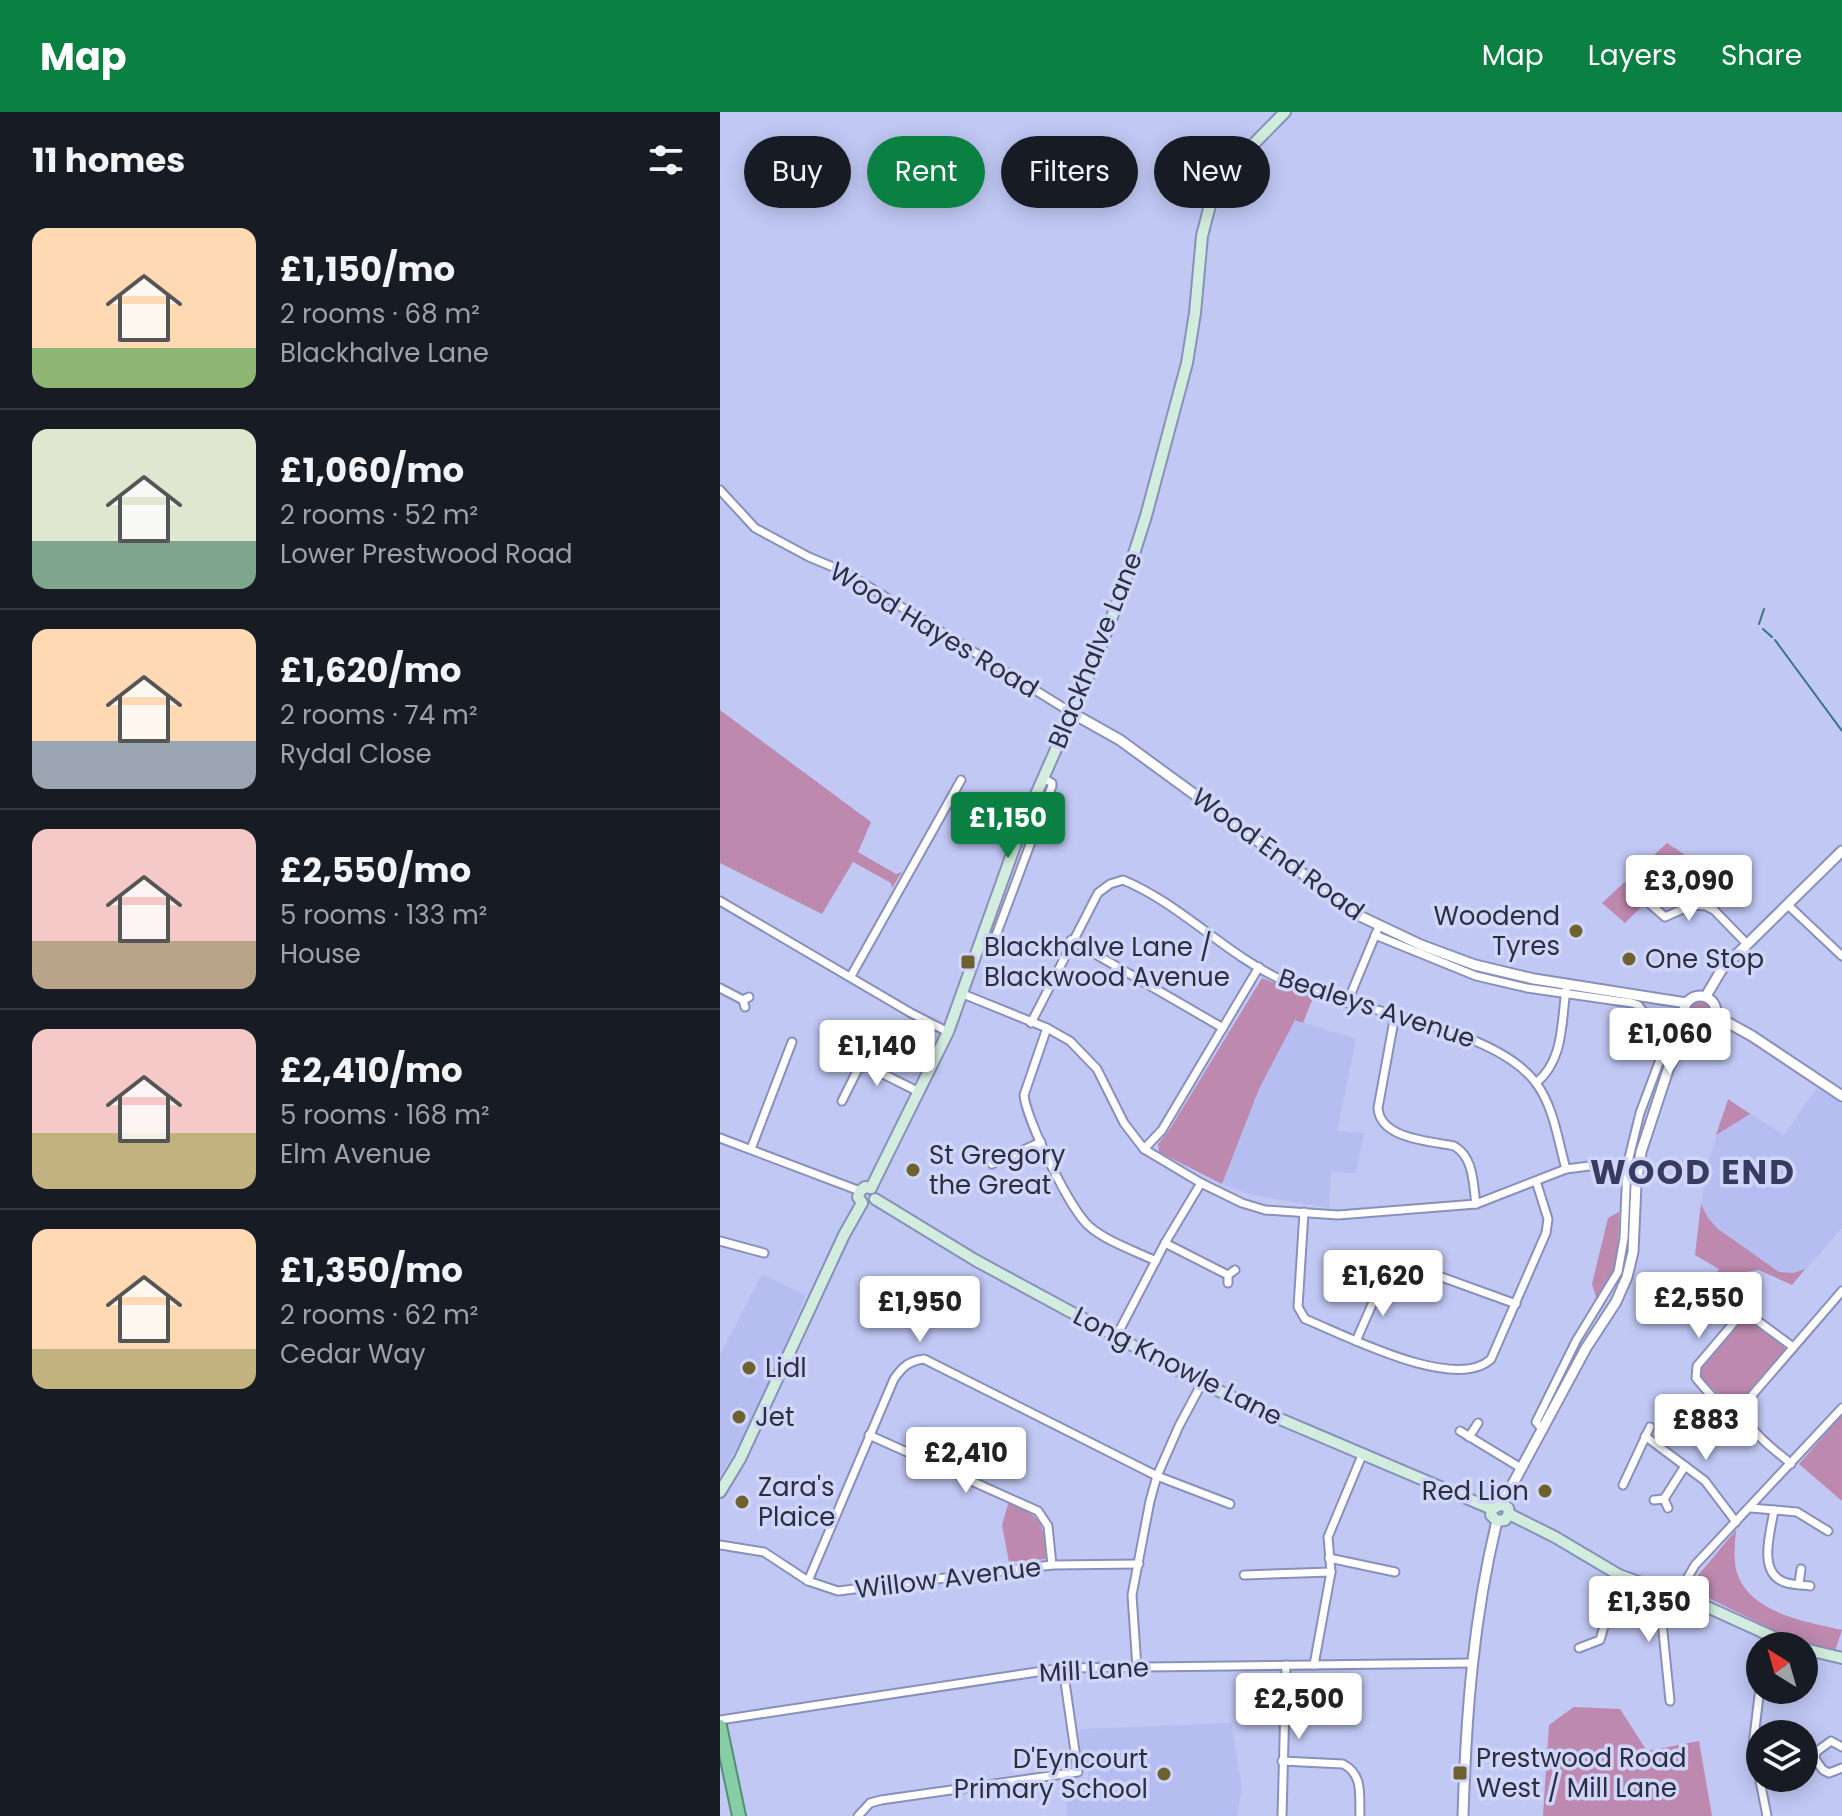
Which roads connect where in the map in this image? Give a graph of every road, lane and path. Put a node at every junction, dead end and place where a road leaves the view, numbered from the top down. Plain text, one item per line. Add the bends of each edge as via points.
1 (1285, 112) edge
2 (720, 490) edge
3 (1072, 713) junction
4 (961, 780) dead end
5 (1842, 851) edge
6 (720, 901) edge
7 (1649, 903) dead end
8 (1789, 906) junction
9 (1377, 930) junction
10 (1071, 940) junction
11 (1747, 944) junction
12 (1842, 956) edge
13 (1259, 967) junction
14 (851, 976) junction
15 (720, 988) edge
16 (1566, 988) junction
17 (963, 994) junction
18 (1706, 996) junction
19 (745, 1001) dead end
20 (1347, 1003) junction
21 (1686, 1003) junction
22 (1395, 1015) junction
23 (1716, 1016) junction
24 (1031, 1023) junction
25 (1691, 1025) junction
26 (1047, 1028) junction
27 (1223, 1028) junction
28 (948, 1032) junction
29 (792, 1042) dead end
30 (1536, 1083) junction
31 (917, 1091) junction
32 (1842, 1096) edge
33 (842, 1101) dead end
34 (720, 1138) edge
35 (1041, 1142) junction
36 (751, 1149) junction
37 (1144, 1149) junction
38 (992, 1164) dead end
39 (1632, 1167) junction
40 (1566, 1169) junction
41 (1536, 1181) junction
42 (1201, 1183) junction
43 (865, 1189) junction
44 (875, 1199) junction
45 (862, 1203) junction
46 (1476, 1204) junction
47 (1304, 1212) junction
48 (720, 1241) edge
49 (1165, 1243) junction
50 (764, 1253) dead end
51 (1351, 1256) dead end
52 (1156, 1261) junction
53 (1230, 1276) dead end
54 (1434, 1279) dead end
55 (1842, 1291) edge
56 (1516, 1304) junction
57 (1116, 1337) junction
58 (1356, 1341) junction
59 (1793, 1347) junction
60 (1202, 1383) junction
61 (1842, 1408) edge
62 (1746, 1412) junction
63 (1478, 1423) dead end
64 (1650, 1427) dead end
65 (1460, 1431) dead end
66 (869, 1435) junction
67 (1645, 1436) junction
68 (1469, 1437) junction
69 (1363, 1453) junction
70 (1791, 1464) junction
71 (1685, 1466) junction
72 (1521, 1468) junction
73 (1157, 1476) junction
74 (1623, 1486) dead end
75 (720, 1492) edge
76 (1664, 1499) junction
77 (1654, 1500) dead end
78 (1230, 1504) dead end
79 (1497, 1506) junction
80 (1668, 1508) dead end
81 (1751, 1508) junction
82 (1774, 1510) junction
83 (1823, 1513) dead end
84 (1509, 1514) junction
85 (1497, 1521) junction
86 (1736, 1522) junction
87 (1817, 1523) junction
88 (1828, 1531) dead end
89 (720, 1545) edge
90 (1329, 1558) junction
91 (1139, 1564) junction
92 (1052, 1565) junction
93 (1801, 1569) dead end
94 (1331, 1572) junction
95 (1395, 1572) dead end
96 (1244, 1575) dead end
97 (1619, 1575) junction
98 (808, 1581) junction
99 (1799, 1584) junction
100 (1810, 1586) dead end
101 (1677, 1597) junction
102 (1764, 1632) edge
103 (1579, 1648) dead end
104 (1818, 1652) edge
105 (1841, 1656) edge
106 (1471, 1663) junction
107 (1286, 1665) junction
108 (1314, 1665) junction
109 (1063, 1668) junction
110 (1137, 1668) junction
111 (1670, 1701) dead end
112 (720, 1723) edge
113 (1842, 1747) edge
114 (1818, 1751) edge
115 (1282, 1761) junction
116 (1818, 1763) edge
117 (1842, 1768) edge
118 (1763, 1792) edge
119 (739, 1816) edge
120 (858, 1816) edge
121 (1282, 1816) edge
122 (1360, 1816) edge
123 (1463, 1816) edge
124 (1767, 1816) edge

1 - 3 main road, Blackhalve Lane via 1232,166 1211,201 1191,342 1169,435 1127,574
2 - 3 street, Wood Hayes Road via 755,528 845,572
3 - 9 street, Wood End Road via 1120,740
3 - 17 main road, Blackhalve Lane via 1017,838
4 - 14 street
5 - 8 street
6 - 14 street
7 - 11 street via 1665,917 1692,905 1706,906
8 - 11 street
8 - 12 street
9 - 16 street, Wood End Road via 1475,965
9 - 20 street
10 - 13 street, Bealeys Avenue via 1098,893 1123,880
10 - 24 street, Bealeys Avenue
10 - 27 street
11 - 18 street via 1722,969
13 - 20 street, Bealeys Avenue
13 - 27 street
14 - 28 street
15 - 19 street
16 - 21 street, Wood End Road
16 - 30 street via 1556,1057
16 - 39 street via 1638,1005 1660,1046 1640,1113
17 - 24 street
17 - 28 main road, Blackhalve Lane
18 - 21 street
18 - 23 street via 1714,1003
20 - 22 street, Bealeys Avenue
21 - 25 street via 1684,1015
22 - 30 street, Bealeys Avenue via 1491,1047
22 - 46 street via 1380,1119 1391,1131 1463,1152
23 - 25 street via 1706,1027
23 - 32 street
24 - 26 street
25 - 39 street via 1669,1067
26 - 35 street via 1024,1095
26 - 37 street via 1093,1063 1123,1122
27 - 37 street via 1162,1130
28 - 31 main road, Blackhalve Lane
29 - 36 street
30 - 40 street, Bealeys Avenue via 1551,1113
31 - 33 street via 867,1066 858,1069
31 - 43 main road, Blackhalve Lane
34 - 36 street
35 - 38 street
35 - 52 street via 1077,1214 1091,1228
36 - 43 street
37 - 42 street
39 - 40 street
39 - 72 street via 1635,1238 1627,1277
40 - 41 street
41 - 46 street
41 - 56 street via 1548,1219 1546,1233
42 - 47 street via 1265,1210
42 - 49 street
43 - 44 main road via 875,1192
43 - 45 main road via 858,1197
44 - 45 main road
44 - 57 main road, Long Knowle Lane
45 - 75 main road
46 - 47 street via 1338,1215
47 - 58 street via 1298,1307 1305,1319
48 - 50 street
49 - 52 street
49 - 53 street
51 - 58 street via 1348,1277 1379,1288
52 - 57 street
54 - 56 street via 1436,1275
55 - 59 street
56 - 58 street via 1491,1359 1466,1371 1400,1359
57 - 60 main road, Long Knowle Lane
59 - 62 street via 1748,1400
59 - 62 street via 1744,1316 1697,1366 1696,1378 1721,1404 1732,1412
60 - 69 main road, Long Knowle Lane
60 - 73 street
61 - 70 street
62 - 70 street via 1750,1426
63 - 68 street
64 - 67 street
65 - 68 street
66 - 73 street via 900,1369 924,1359
66 - 92 street via 1038,1511 1048,1526
66 - 98 street
67 - 71 street
67 - 74 street
68 - 72 street
69 - 79 main road, Long Knowle Lane
69 - 90 street via 1328,1537
70 - 81 street
71 - 76 street
71 - 86 street via 1705,1481
72 - 79 street
73 - 78 street
73 - 91 street
76 - 77 street
76 - 80 street
79 - 84 main road via 1508,1508
79 - 85 main road via 1491,1515
81 - 82 street
81 - 86 street
82 - 87 street via 1797,1512
82 - 99 street via 1769,1567 1779,1580
83 - 87 street
84 - 85 main road
84 - 97 main road
85 - 106 street
86 - 101 street via 1695,1565
87 - 88 street
89 - 98 street, Willow Avenue via 773,1556
90 - 94 street
90 - 95 street
91 - 92 street, Willow Avenue
91 - 110 street via 1132,1595
92 - 98 street, Willow Avenue via 838,1591
93 - 99 street
94 - 96 street
94 - 108 street
97 - 101 main road
97 - 103 street via 1600,1640
99 - 100 street
101 - 102 main road
101 - 111 street via 1662,1622
104 - 105 main road
106 - 108 street, Mill Lane
106 - 123 street
107 - 108 street, Mill Lane
107 - 110 street, Mill Lane
107 - 115 street
109 - 110 street, Mill Lane
109 - 112 street, Mill Lane
109 - 120 street via 1078,1772 881,1800
112 - 119 highway
113 - 114 street via 1831,1741
115 - 121 street
115 - 122 street via 1349,1767 1359,1779
116 - 117 street via 1829,1773
118 - 124 street

